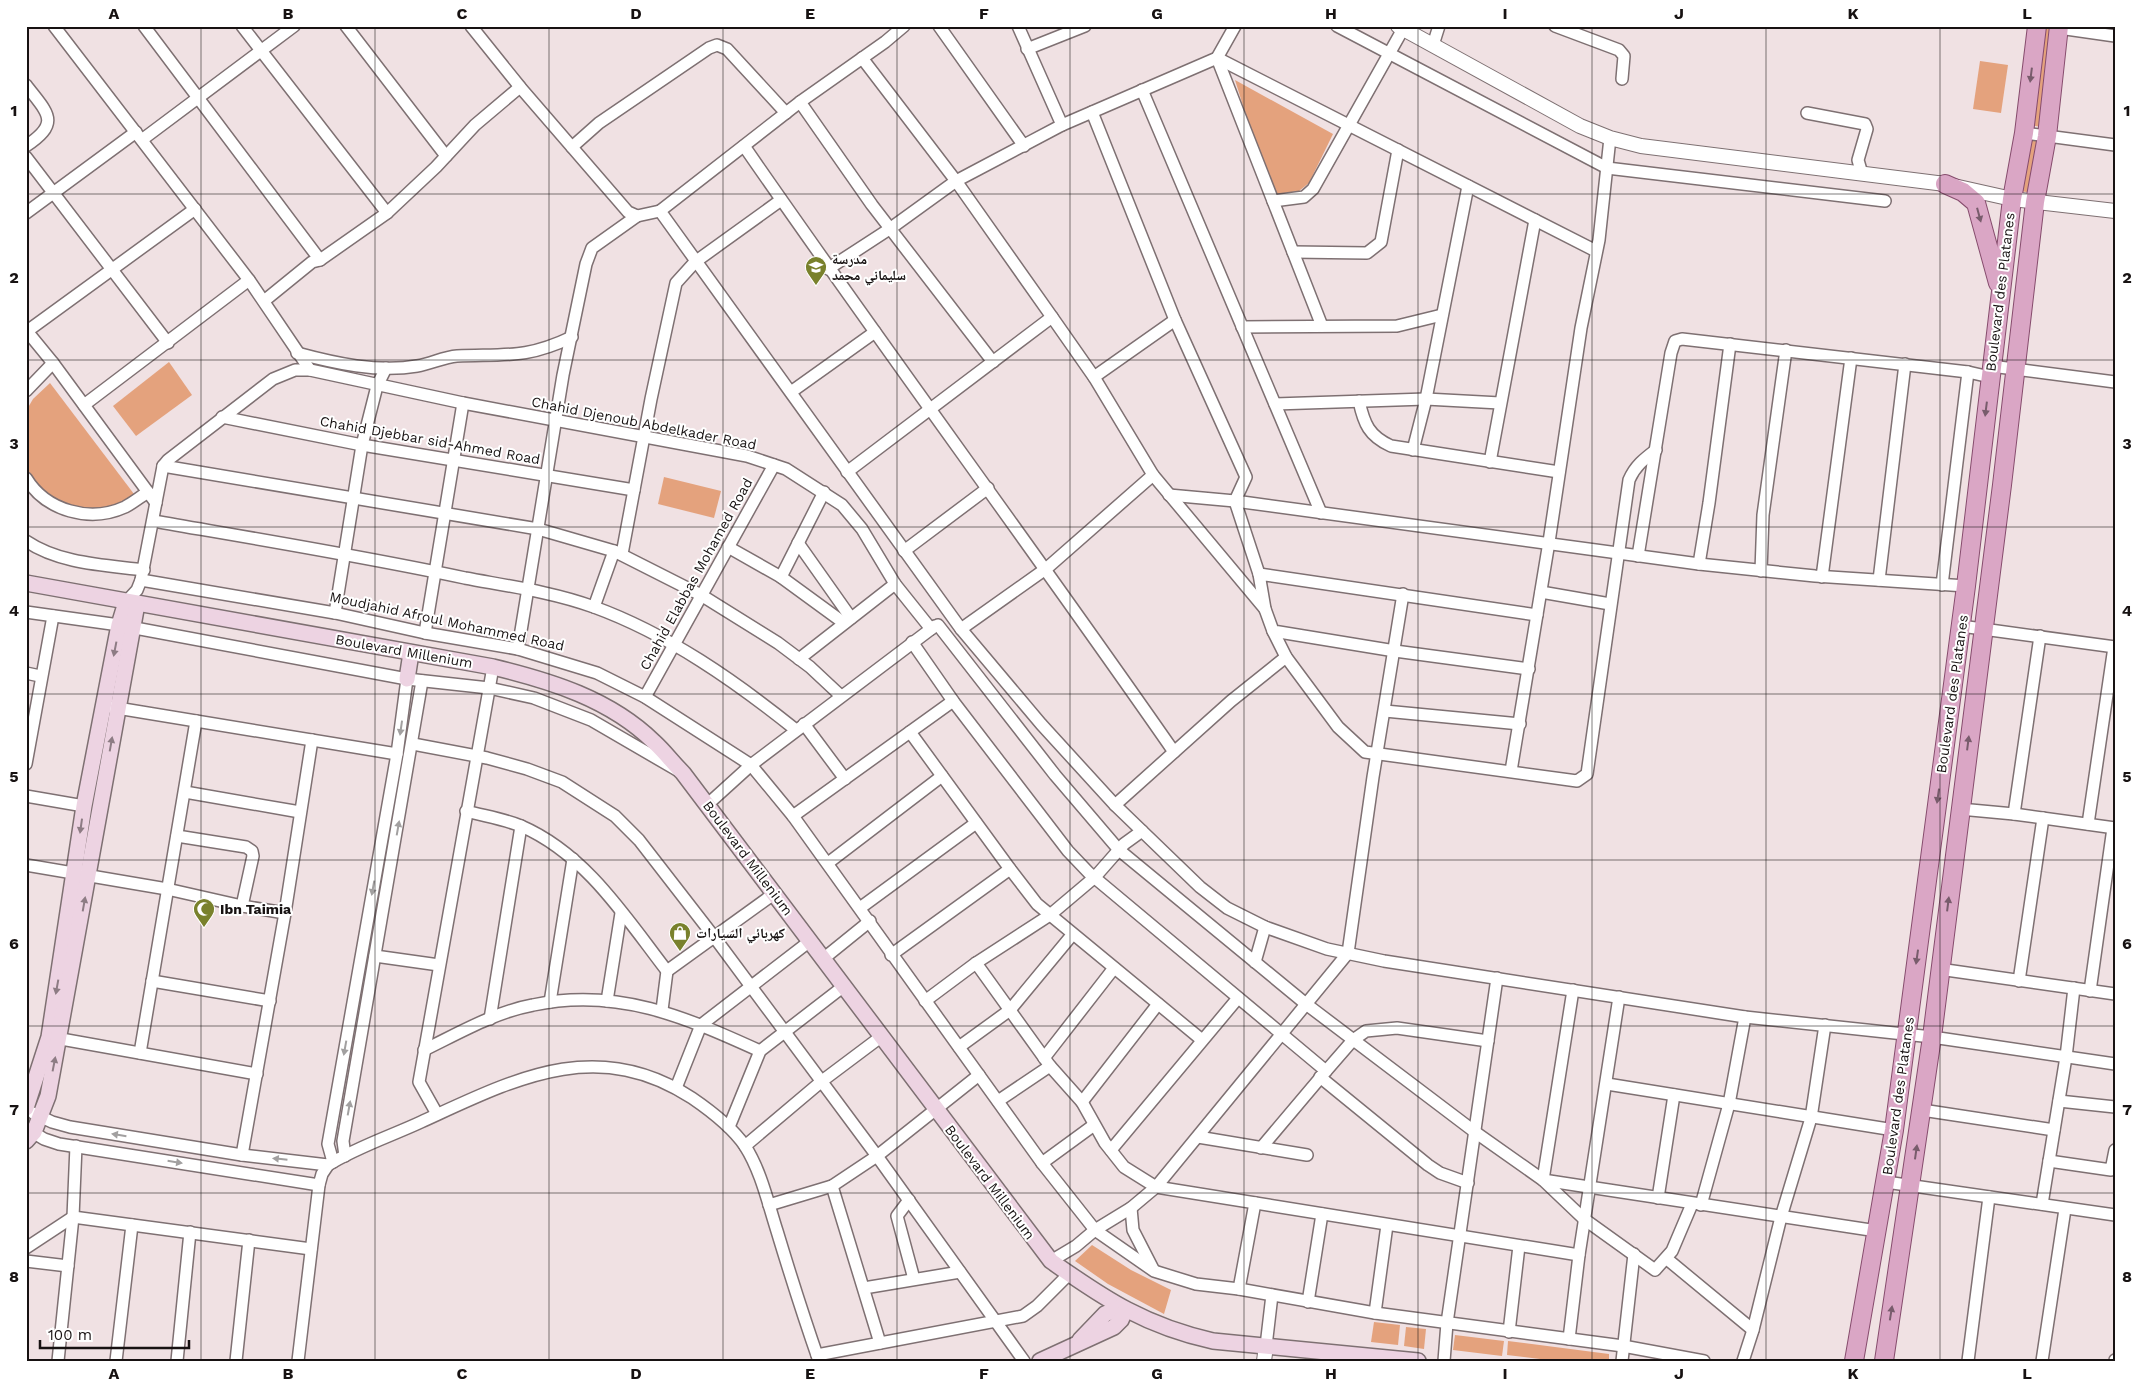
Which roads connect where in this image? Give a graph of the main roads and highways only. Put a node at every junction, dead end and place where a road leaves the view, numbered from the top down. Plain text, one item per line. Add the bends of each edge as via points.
1 (2038, 26) edge
2 (2059, 27) edge
3 (1945, 184) road end
4 (2000, 290) junction
5 (26, 583) edge
6 (137, 589) junction
7 (411, 653) junction
8 (415, 680) road end
9 (110, 707) junction
10 (82, 875) junction
11 (54, 1038) junction
12 (28, 1097) edge
13 (29, 1134) edge
14 (1082, 1284) junction
15 (1122, 1309) junction
16 (1143, 1320) junction
17 (1095, 1331) junction
18 (1265, 1353) edge
19 (1047, 1360) edge
20 (1418, 1361) edge
21 (1854, 1361) edge
22 (1884, 1361) edge

1 -> 4 main road, Boulevard des Platanes
22 -> 2 main road, Boulevard des Platanes via 1932,1037
3 -> 4 main road via 1963,192 1976,203
4 -> 21 main road, Boulevard des Platanes via 1961,626 1894,1130
5 - 6 main road, Boulevard Millenium
6 - 7 main road, Boulevard Millenium
6 - 9 main road via 125,626
7 - 8 main road
7 - 14 main road, Boulevard Millenium via 493,667 568,687 597,702 654,741 708,804 1051,1261
10 -> 9 main road
9 -> 10 main road via 84,806
10 - 11 main road
11 - 12 main road
13 -> 11 main road via 44,1107
14 - 15 main road, Boulevard Millenium
14 - 17 main road via 1094,1308
15 - 16 main road, Boulevard Millenium
15 - 17 main road via 1118,1324
16 - 17 main road
16 - 18 main road, Boulevard Millenium via 1189,1336
17 - 19 main road
18 - 20 main road, Boulevard Millenium

